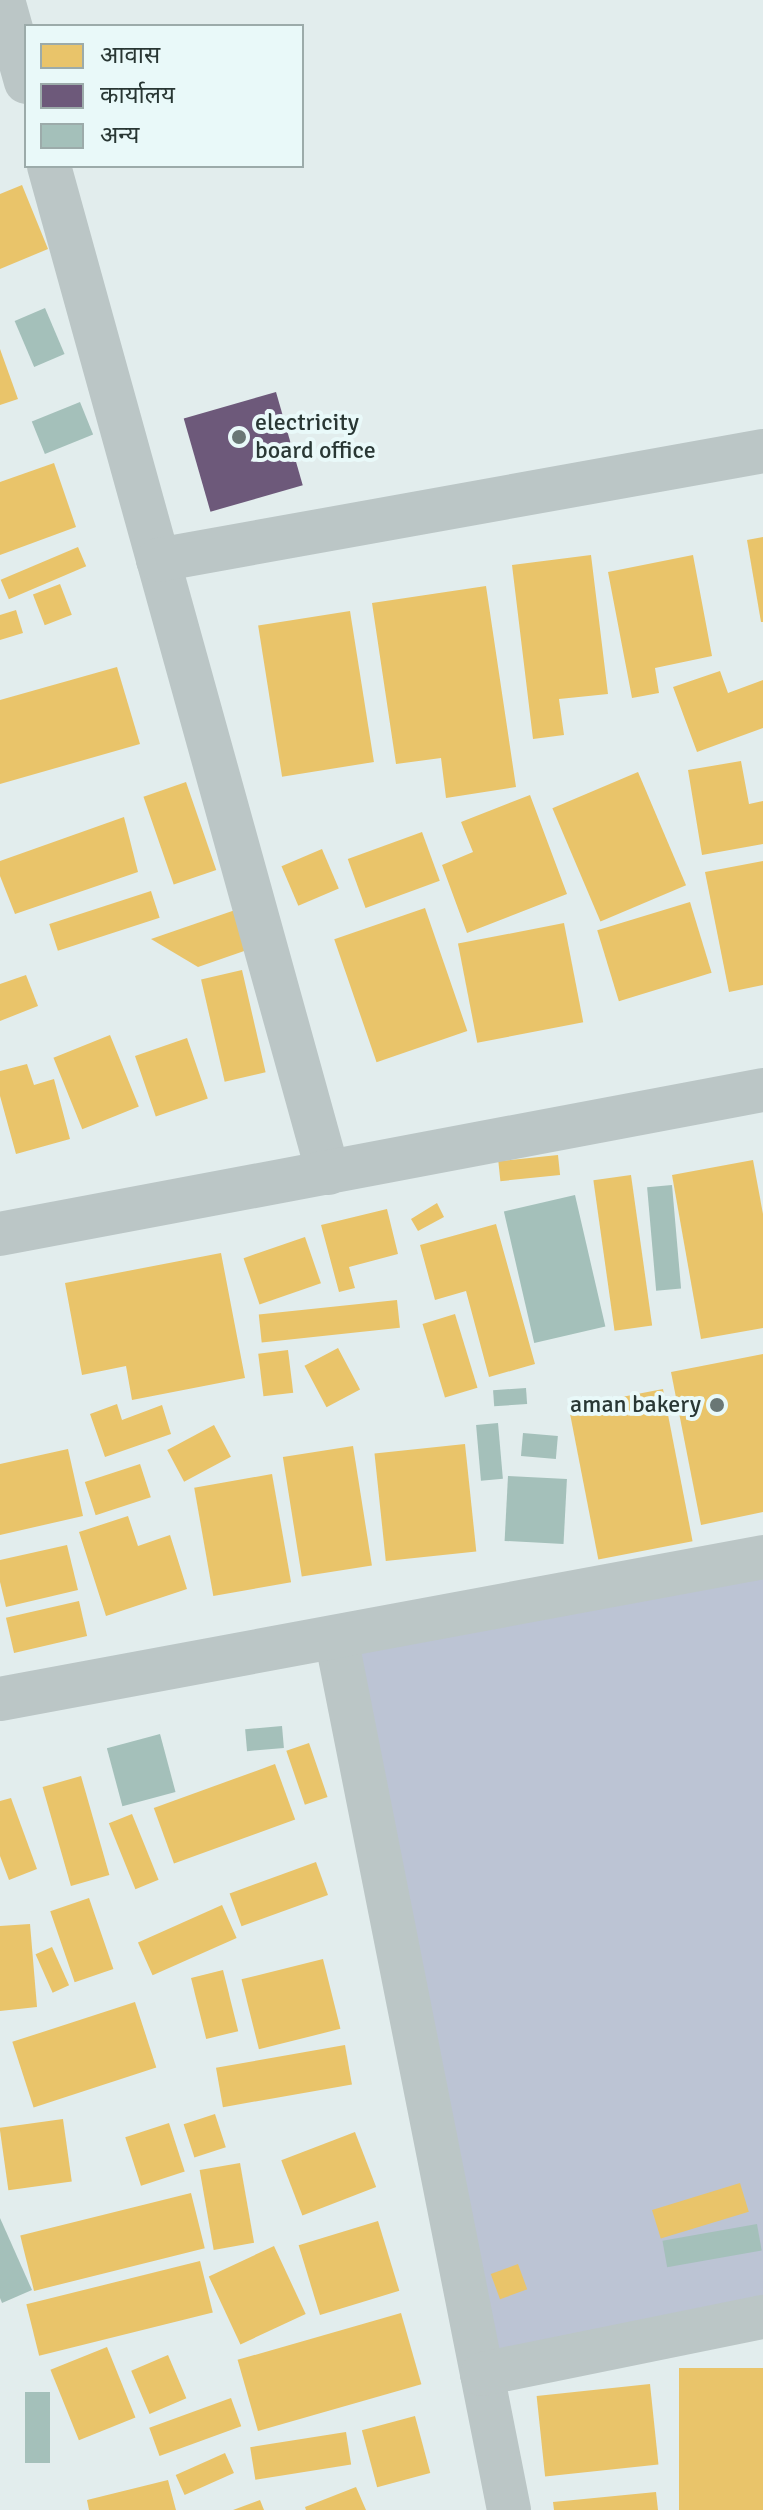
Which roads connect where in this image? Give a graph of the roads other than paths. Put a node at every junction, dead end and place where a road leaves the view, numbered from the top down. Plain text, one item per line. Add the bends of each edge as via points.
1 (3, 0) edge
2 (24, 75) edge
3 (50, 168) edge
4 (763, 451) edge
5 (158, 560) junction
6 (763, 1090) edge
7 (328, 1173) junction
8 (0, 1234) edge
9 (763, 1557) edge
10 (336, 1637) junction
11 (0, 1699) edge
12 (763, 2317) edge
13 (482, 2374) junction
14 (509, 2510) edge

1 - 2 street
3 - 5 street
4 - 5 street
5 - 7 street
6 - 7 street
7 - 8 street
9 - 10 street
10 - 11 street
10 - 13 street
12 - 13 street
13 - 14 street

